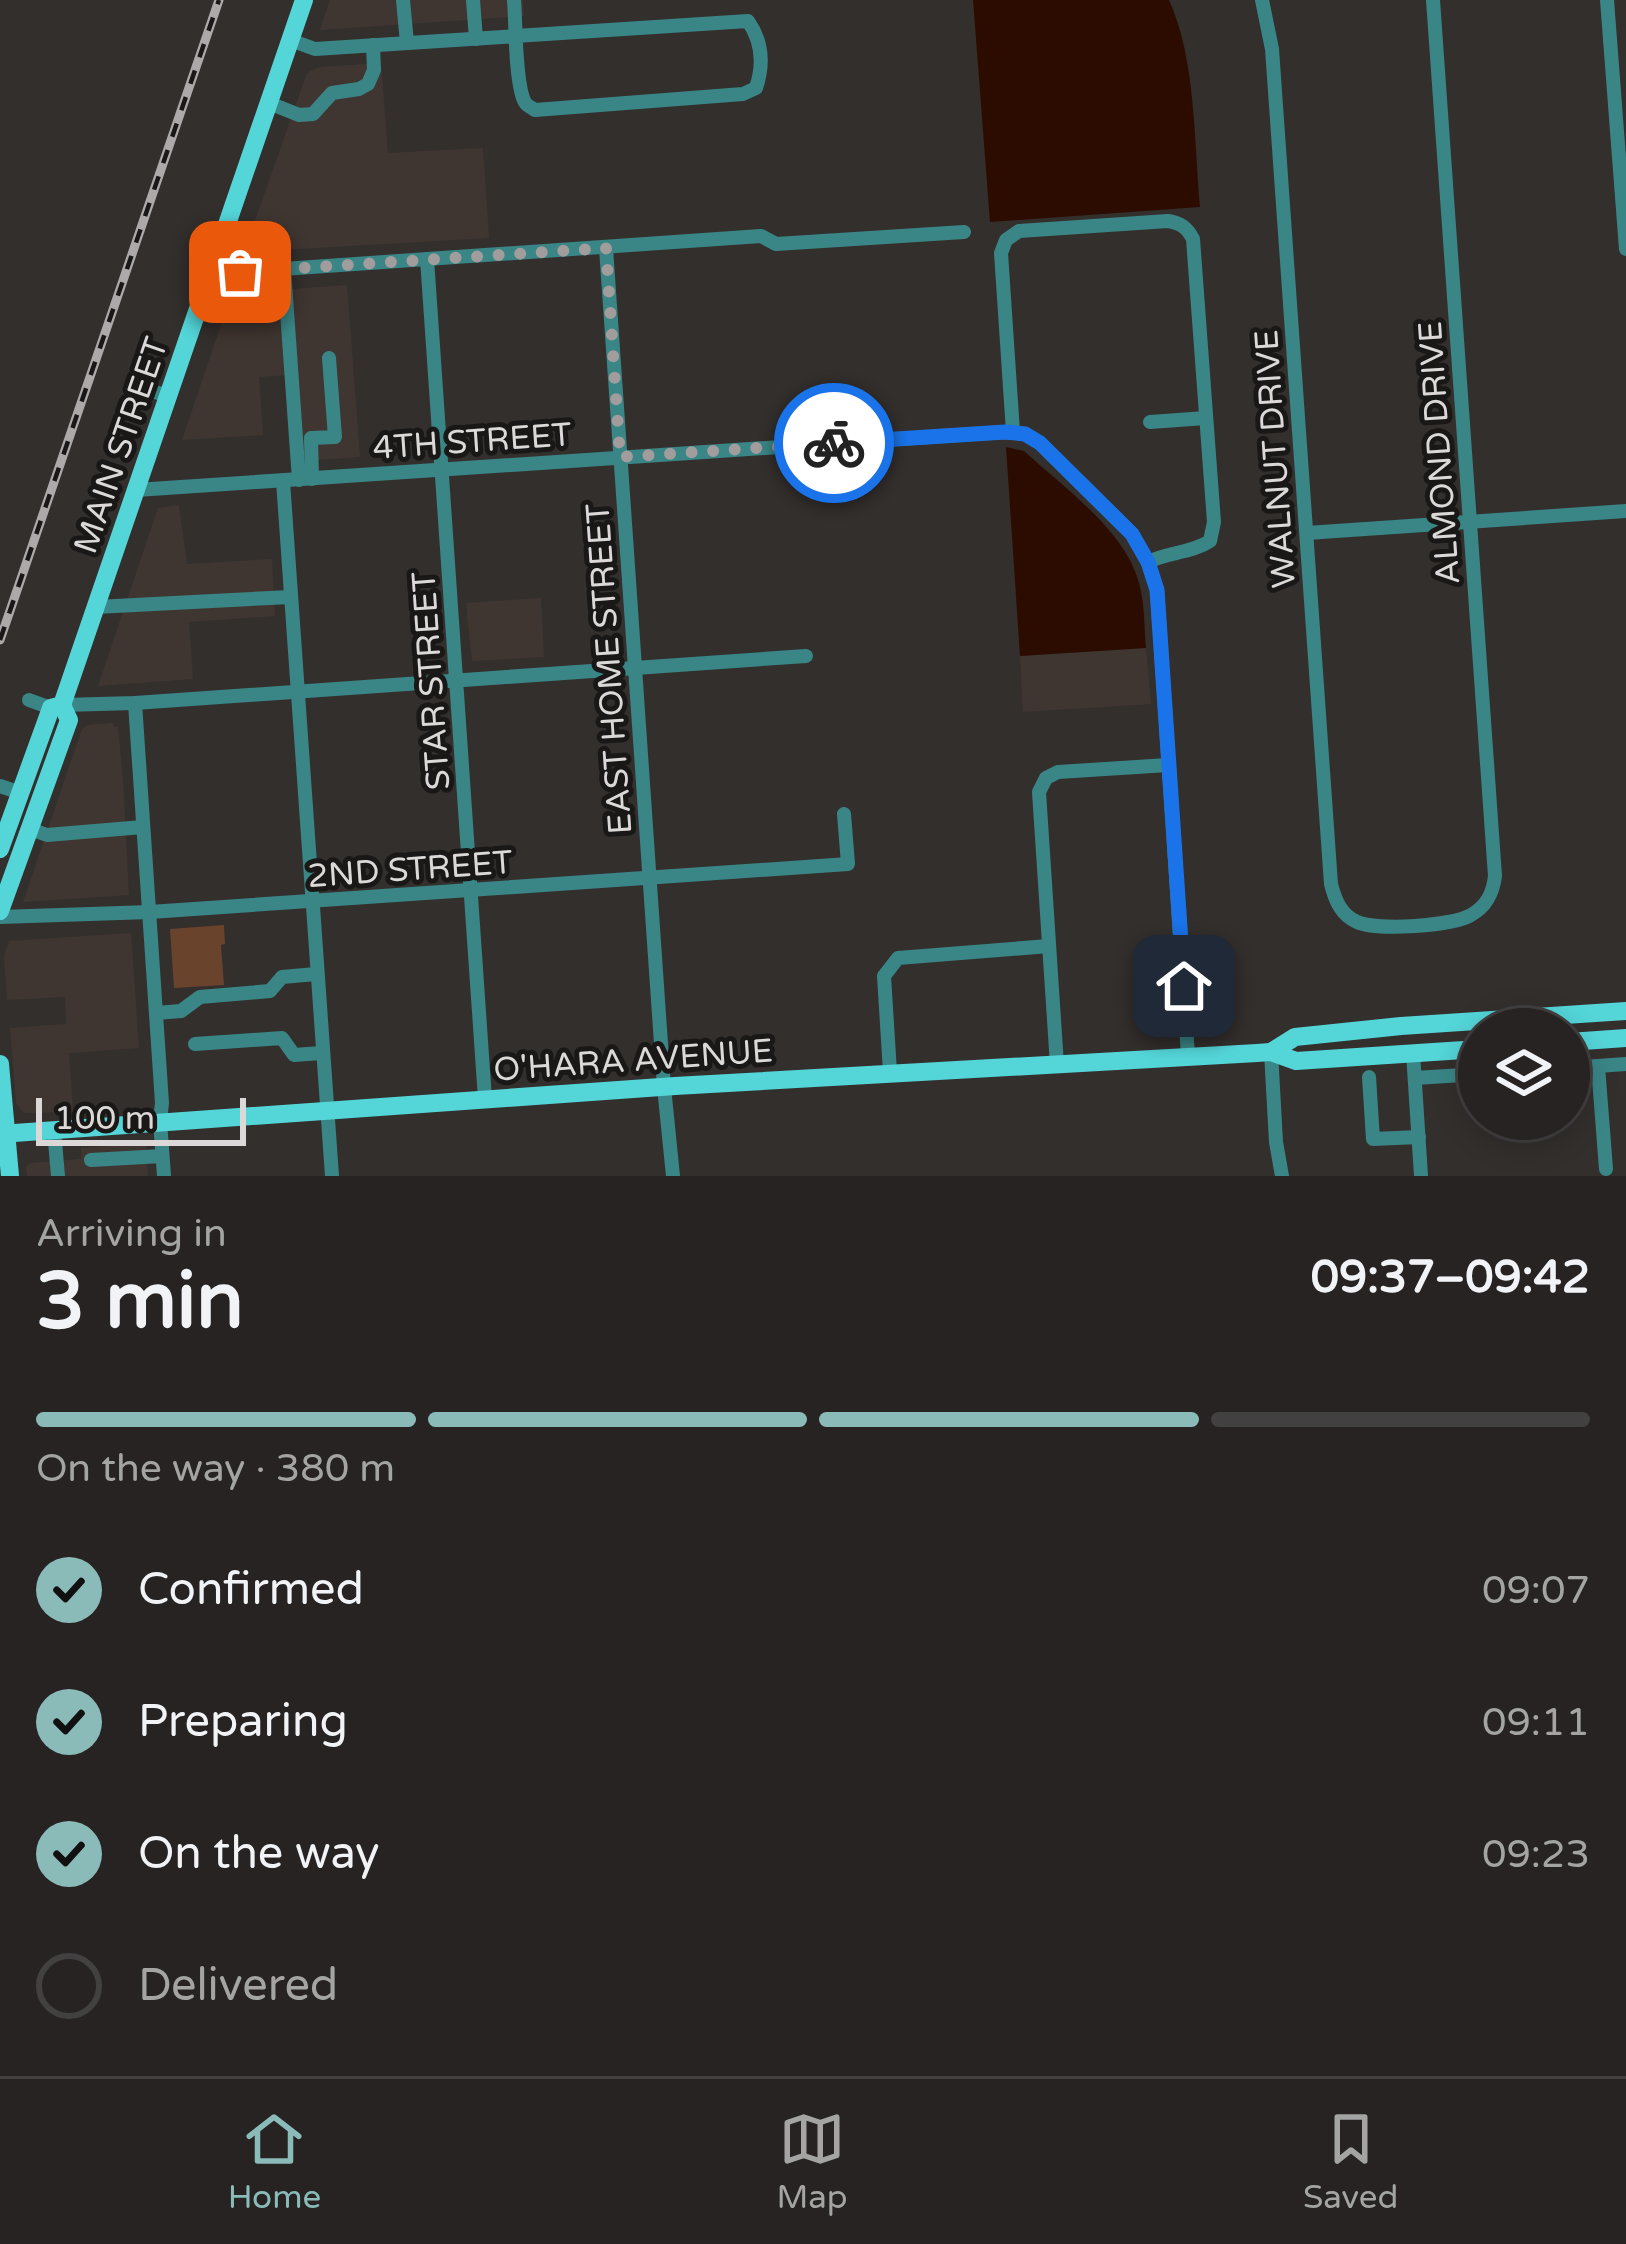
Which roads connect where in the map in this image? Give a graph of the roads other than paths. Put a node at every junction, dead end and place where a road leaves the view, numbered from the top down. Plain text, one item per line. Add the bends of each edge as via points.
1 (304, 0) edge
2 (403, 0) edge
3 (472, 0) edge
4 (514, 0) edge
5 (1262, 0) edge
6 (1433, 0) edge
7 (1607, 0) edge
8 (517, 36) junction
9 (476, 39) junction
10 (290, 40) junction
11 (406, 43) junction
12 (374, 45) junction
13 (1620, 97) edge
14 (268, 103) junction
15 (964, 232) dead end
16 (606, 248) junction
17 (1626, 249) edge
18 (427, 259) junction
19 (284, 269) junction
20 (210, 274) junction
21 (329, 358) dead end
22 (136, 386) dead end
23 (168, 396) junction
24 (1206, 418) junction
25 (1150, 422) dead end
26 (1013, 432) junction
27 (620, 457) junction
28 (442, 470) junction
29 (298, 480) junction
30 (136, 490) junction
31 (1626, 512) edge
32 (1469, 522) junction
33 (1306, 533) junction
34 (1148, 562) junction
35 (290, 597) junction
36 (96, 607) junction
37 (806, 656) dead end
38 (635, 668) junction
39 (457, 680) junction
40 (298, 691) junction
41 (29, 700) dead end
42 (135, 703) junction
43 (57, 706) junction
44 (1168, 766) junction
45 (0, 786) edge
46 (21, 793) junction
47 (844, 814) dead end
48 (143, 827) junction
49 (30, 829) junction
50 (0, 849) edge
51 (650, 878) junction
52 (471, 891) junction
53 (311, 901) junction
54 (150, 912) junction
55 (1344, 913) joint
56 (0, 914) edge
57 (1049, 946) junction
58 (316, 974) junction
59 (1626, 1011) edge
60 (156, 1013) junction
61 (1626, 1038) edge
62 (1590, 1041) edge
63 (196, 1044) dead end
64 (1458, 1050) edge
65 (1271, 1052) junction
66 (321, 1053) junction
67 (1413, 1054) junction
68 (1188, 1056) junction
69 (0, 1064) edge
70 (1626, 1064) edge
71 (1057, 1065) junction
72 (1598, 1066) junction
73 (1590, 1067) edge
74 (890, 1072) junction
75 (1458, 1075) edge
76 (1369, 1077) dead end
77 (1414, 1078) junction
78 (664, 1087) junction
79 (485, 1099) junction
80 (326, 1109) junction
81 (160, 1121) junction
82 (54, 1130) junction
83 (3, 1134) edge
84 (1418, 1137) junction
85 (162, 1156) junction
86 (56, 1158) junction
87 (91, 1160) dead end
88 (1626, 1167) edge
89 (1606, 1172) edge
90 (10, 1176) edge
91 (44, 1176) edge
92 (58, 1176) edge
93 (164, 1176) edge
94 (332, 1176) edge
95 (673, 1176) edge
96 (1282, 1176) edge
97 (1421, 1176) edge

1 - 10 main road, MAIN STREET
2 - 11 street
3 - 9 street
4 - 8 street
5 - 33 street, WALNUT DRIVE
6 - 32 street, ALMOND DRIVE
7 - 13 street
8 - 8 street via 748,20 762,69 756,88 743,94 535,110 523,97
8 - 9 street
9 - 11 street
10 - 12 street via 315,49
10 - 14 main road, MAIN STREET
11 - 12 street
12 - 14 street via 368,84 332,93 314,114
13 - 17 street
14 - 20 main road, MAIN STREET
15 - 16 street
16 - 18 street
16 - 27 street, EAST HOME STREET
18 - 19 street
18 - 28 street, STAR STREET
19 - 20 street
19 - 29 street
20 - 23 main road, MAIN STREET
21 - 29 street via 335,436 310,438
22 - 23 street
23 - 30 main road, MAIN STREET
24 - 25 street
24 - 26 street via 1193,239 1168,220 1019,231 1006,240
24 - 34 street via 1210,541
26 - 27 street, 4TH STREET
26 - 34 street via 1040,443 1132,534
27 - 28 street, 4TH STREET
27 - 38 street, EAST HOME STREET
28 - 29 street, 4TH STREET
28 - 39 street, STAR STREET
29 - 30 street, 4TH STREET
29 - 35 street
30 - 36 main road, MAIN STREET
31 - 32 street
32 - 33 street
32 - 55 street, ALMOND DRIVE via 1493,889 1459,921 1378,927
33 - 55 street, WALNUT DRIVE via 1331,884
34 - 44 street via 1157,590
35 - 36 street
35 - 40 street
36 - 43 main road, MAIN STREET
37 - 38 street
38 - 39 street
38 - 51 street, EAST HOME STREET
39 - 40 street
39 - 52 street, STAR STREET
40 - 42 street
40 - 53 street
41 - 43 street
42 - 43 street
42 - 48 street
43 - 46 main road, MAIN STREET
43 - 49 main road, MAIN STREET via 69,720
44 - 57 street via 1046,778 1039,792
44 - 68 street
45 - 46 street
46 - 50 main road, MAIN STREET
47 - 51 street, 2ND STREET via 848,865
48 - 49 street via 47,835
48 - 54 street
49 - 56 main road, MAIN STREET
51 - 52 street, 2ND STREET
51 - 78 street, EAST HOME STREET
52 - 53 street, 2ND STREET
52 - 79 street, STAR STREET
53 - 54 street, 2ND STREET
53 - 58 street
54 - 56 street, 2ND STREET
54 - 60 street
57 - 71 street
57 - 74 street via 898,958 884,976
58 - 60 street via 282,977 270,992 200,997 181,1011
58 - 66 street
59 - 65 main road, O'HARA AVENUE via 1295,1037
60 - 81 street
61 - 62 main road
63 - 66 street via 282,1038 295,1055
64 - 67 main road, O'HARA AVENUE
65 - 67 main road, O'HARA AVENUE via 1296,1061
65 - 68 main road, O'HARA AVENUE
65 - 96 street
66 - 80 street
67 - 77 street
68 - 71 main road, O'HARA AVENUE
69 - 83 main road
70 - 72 street
71 - 74 main road, O'HARA AVENUE
72 - 73 street
72 - 89 street
74 - 78 main road, O'HARA AVENUE
75 - 77 street
76 - 84 street via 1373,1139
77 - 84 street
78 - 79 main road, O'HARA AVENUE
78 - 95 street, EAST HOME STREET
79 - 80 main road, O'HARA AVENUE
80 - 81 main road, O'HARA AVENUE
80 - 94 street
81 - 82 main road, O'HARA AVENUE
81 - 85 street
82 - 83 main road, O'HARA AVENUE
82 - 86 street
83 - 90 main road
84 - 97 street
85 - 87 street
85 - 93 street
86 - 91 street
86 - 92 street
88 - 89 street

